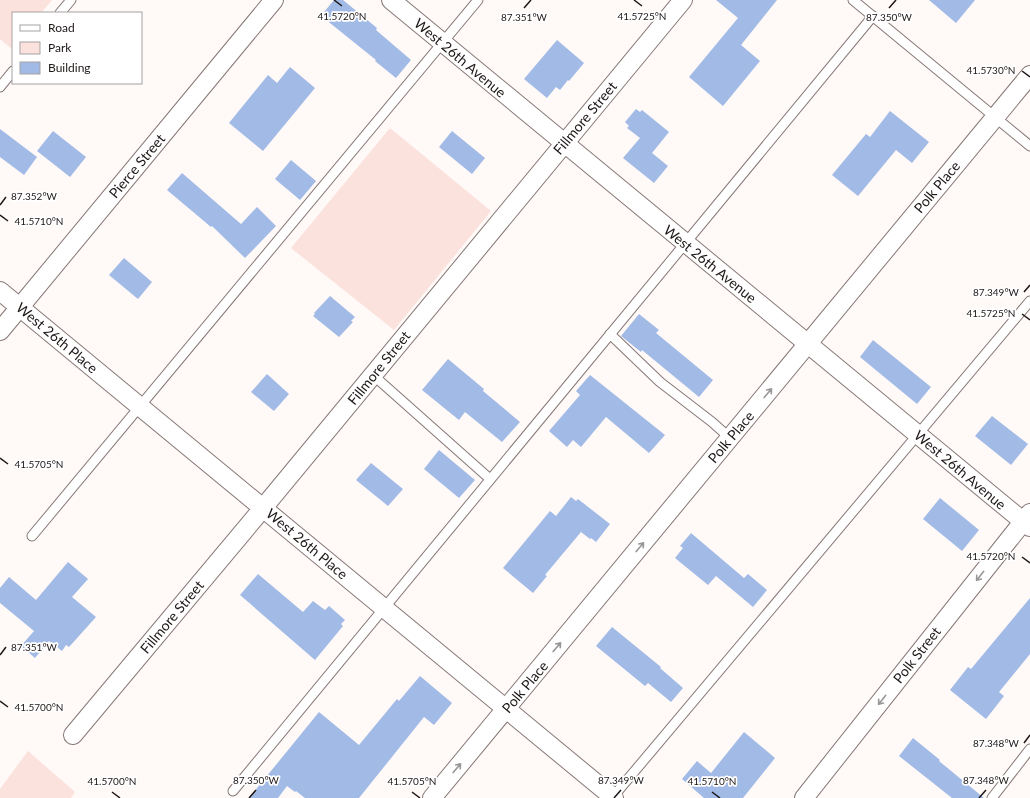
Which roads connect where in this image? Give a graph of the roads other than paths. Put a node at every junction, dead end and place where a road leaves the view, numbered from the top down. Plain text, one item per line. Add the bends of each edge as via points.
1 (71, 0) edge
2 (274, 0) edge
3 (391, 0) edge
4 (478, 0) edge
5 (683, 0) edge
6 (853, 0) edge
7 (61, 12) edge
8 (872, 16) junction
9 (442, 42) junction
10 (12, 72) edge
11 (1030, 75) edge
12 (0, 87) edge
13 (995, 117) junction
14 (564, 143) junction
15 (1030, 146) edge
16 (685, 243) junction
17 (0, 291) edge
18 (1030, 301) edge
19 (20, 307) junction
20 (0, 331) edge
21 (610, 334) junction
22 (808, 344) junction
23 (373, 375) junction
24 (140, 406) junction
25 (918, 435) junction
26 (730, 438) junction
27 (490, 479) junction
28 (263, 508) junction
29 (1028, 520) edge
30 (32, 536) dead end
31 (384, 608) junction
32 (506, 709) junction
33 (74, 735) dead end
34 (1030, 749) edge
35 (233, 791) dead end
36 (432, 798) edge
37 (613, 798) edge
38 (804, 798) edge
39 (992, 798) edge

1 - 7 lane
2 - 19 street, Pierce Street
3 - 9 street, West 26th Avenue
4 - 9 lane
5 - 14 street, Fillmore Street
6 - 8 lane
8 - 13 lane
8 - 16 lane
9 - 14 street, West 26th Avenue
9 - 24 lane
10 - 12 lane
11 - 13 street, Polk Place
13 - 15 lane
13 - 22 street, Polk Place
14 - 16 street, West 26th Avenue
14 - 23 street, Fillmore Street
16 - 21 lane
16 - 22 street, West 26th Avenue
17 - 19 street, West 26th Place
18 - 25 lane
19 - 20 street, Pierce Street
19 - 24 street, West 26th Place
21 - 26 lane via 660,382
21 - 27 lane
22 - 25 street, West 26th Avenue
26 -> 22 street, Polk Place
23 - 27 lane
23 - 28 street, Fillmore Street
24 - 28 street, West 26th Place
24 - 30 lane
25 - 29 street, West 26th Avenue
25 - 37 lane
32 -> 26 street, Polk Place
27 - 31 lane
28 - 31 street, West 26th Place
28 - 33 street, Fillmore Street
29 -> 38 street, Polk Street
31 - 32 street, West 26th Place
31 - 35 lane
36 -> 32 street, Polk Place
32 - 37 street, West 26th Place
34 - 39 lane

